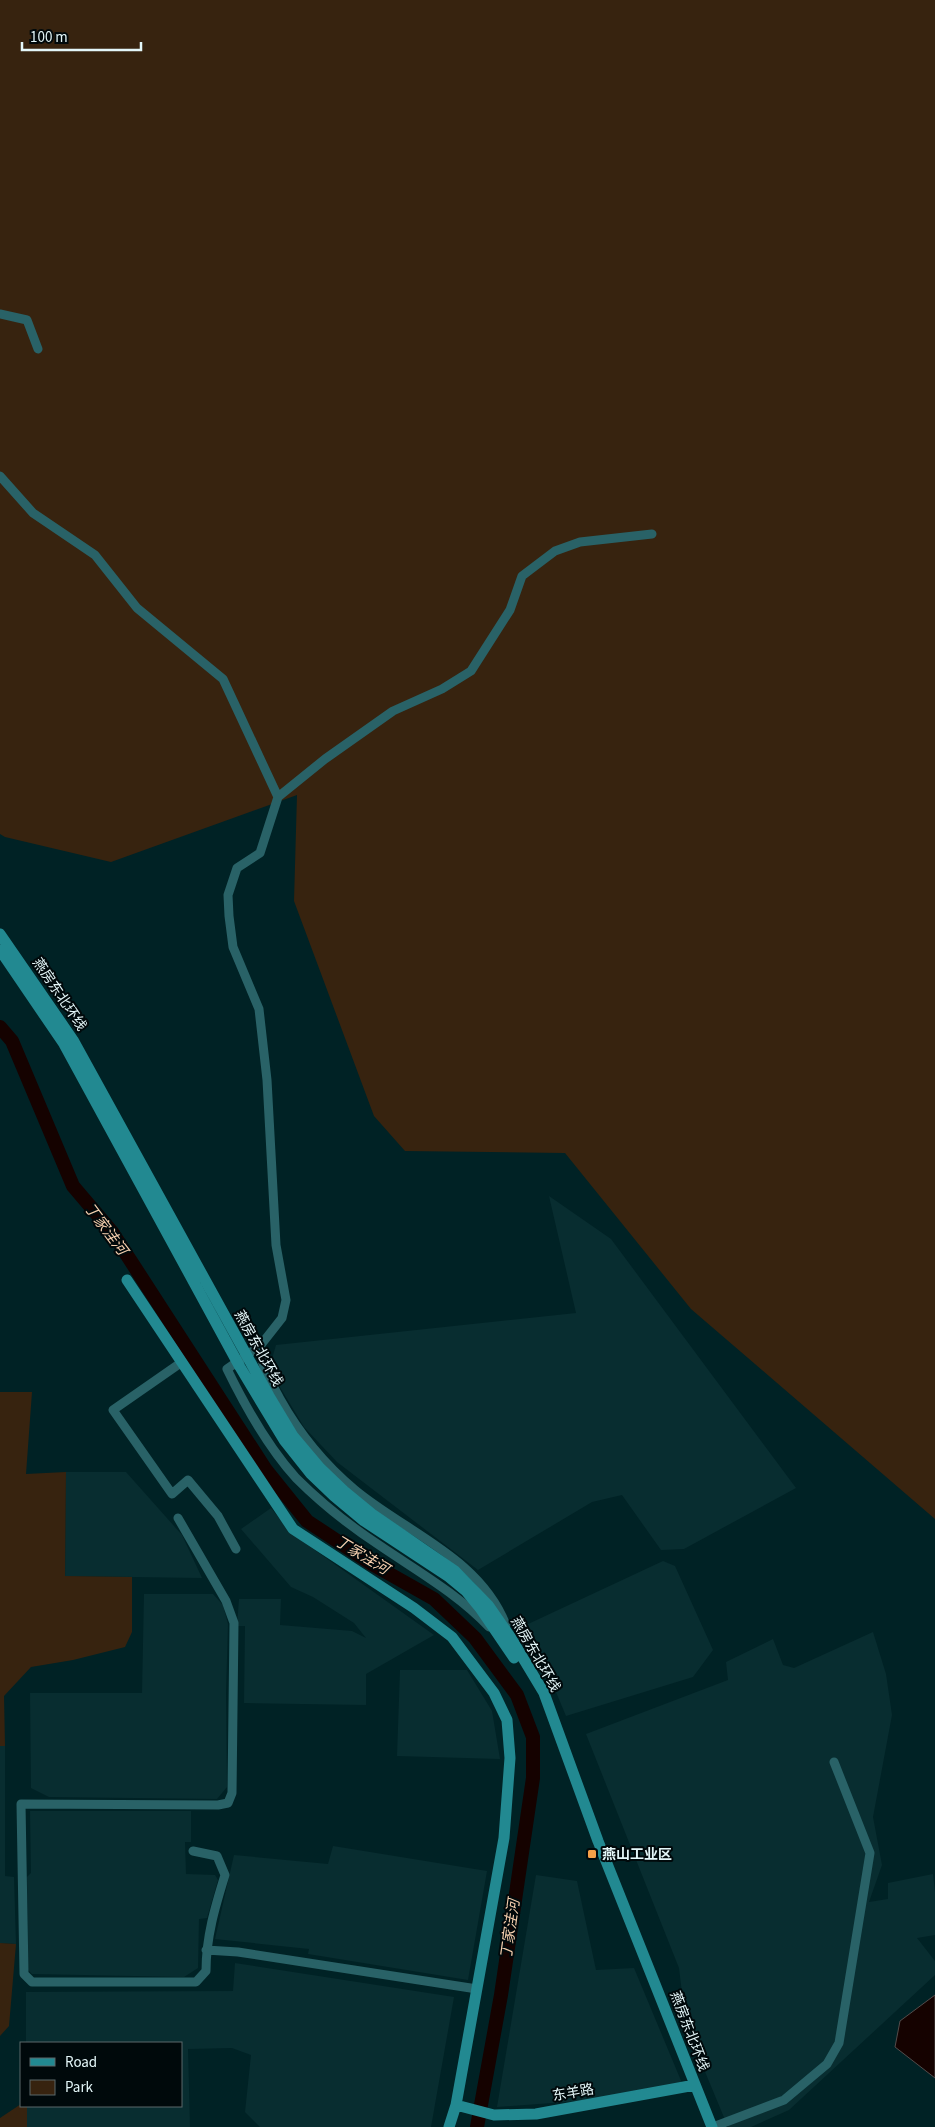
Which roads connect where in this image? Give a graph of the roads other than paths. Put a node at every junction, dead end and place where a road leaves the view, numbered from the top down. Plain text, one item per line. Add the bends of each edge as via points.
1 (0, 314) edge
2 (38, 349) dead end
3 (0, 476) edge
4 (652, 534) dead end
5 (278, 797) junction
6 (0, 934) edge
7 (0, 950) edge
8 (127, 1280) dead end
9 (260, 1346) junction
10 (182, 1362) junction
11 (244, 1363) junction
12 (178, 1518) dead end
13 (236, 1549) dead end
14 (510, 1643) junction
15 (834, 1762) dead end
16 (193, 1851) dead end
17 (206, 1950) junction
18 (478, 1990) junction
19 (696, 2085) junction
20 (457, 2105) junction
21 (449, 2127) edge
22 (713, 2127) edge

1 - 2 street via 27,320
3 - 5 street via 33,513 95,555 136,608 223,679
4 - 5 street via 580,542 555,551 522,576 510,610 471,671 442,689 393,711
5 - 9 street via 260,853 237,868 228,895 233,947 259,1009 267,1080 276,1245 286,1300 282,1318
6 - 11 main road, 燕房东北环线 via 73,1040
7 - 11 main road, 燕房东北环线 via 64,1044
8 - 10 main road
9 - 14 street via 263,1366 304,1436 355,1490 447,1553 482,1585 501,1613
9 - 14 street via 227,1369 266,1438 296,1477 329,1508 467,1606
10 - 13 street via 113,1410 172,1494 188,1480 218,1516
10 - 18 main road via 294,1529 452,1637 494,1693 507,1720 510,1758 504,1838
11 - 14 main road, 燕房东北环线 via 320,1468 372,1514 455,1570 488,1605
12 - 17 street via 226,1602 234,1623 232,1793 228,1803 218,1805 21,1804 24,1974 32,1982 196,1982 206,1971
14 - 19 main road, 燕房东北环线 via 544,1694 598,1841
15 - 22 street via 870,1853 839,2043 827,2064 784,2100
16 - 17 street via 217,1856 225,1875
17 - 18 street via 238,1952
18 - 20 main road
19 - 20 main road, 东羊路 via 536,2114 494,2115
19 - 22 main road, 燕房东北环线
20 - 21 main road

